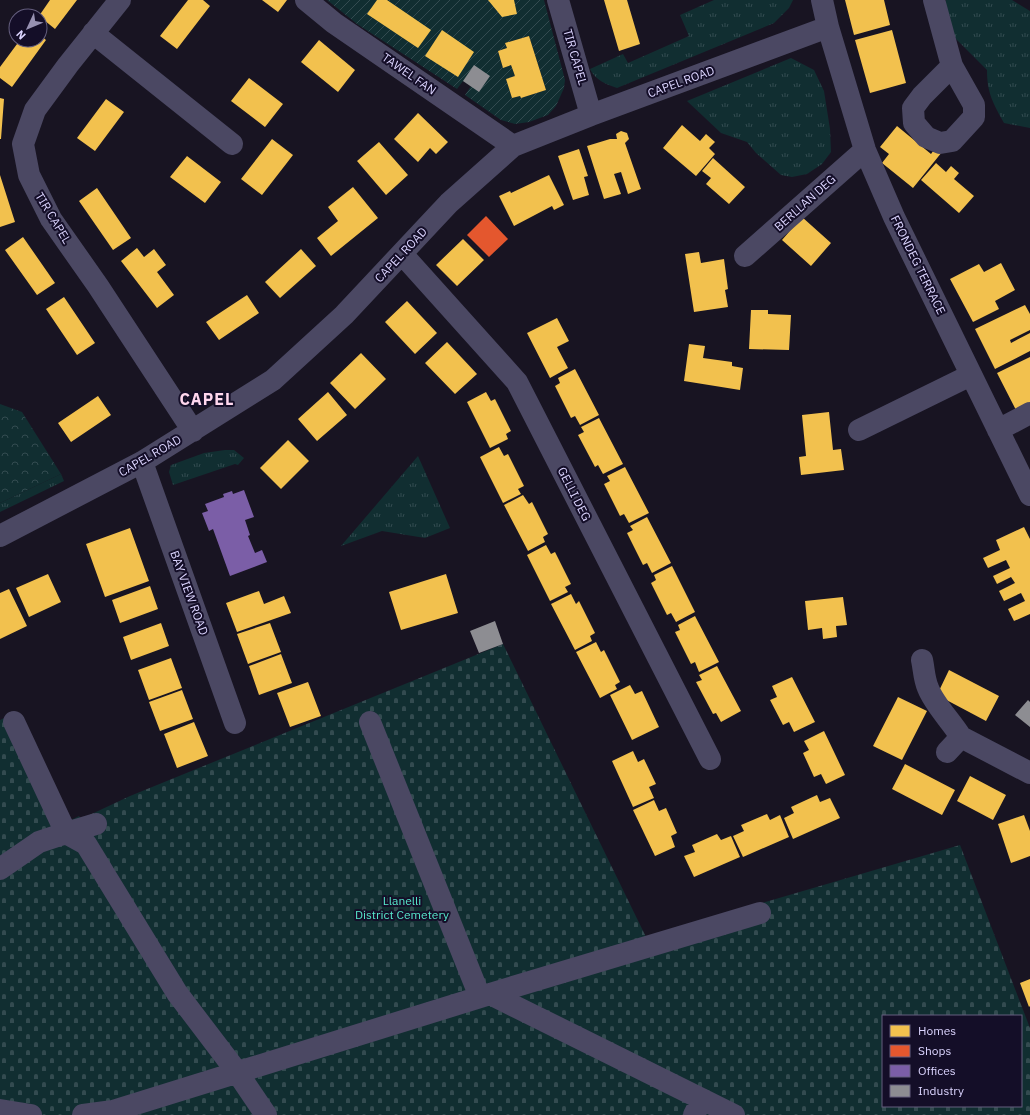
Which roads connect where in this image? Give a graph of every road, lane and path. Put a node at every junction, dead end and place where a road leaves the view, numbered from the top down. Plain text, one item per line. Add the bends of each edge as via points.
1 (120, 0) edge
2 (306, 0) edge
3 (558, 0) edge
4 (822, 0) edge
5 (934, 0) edge
6 (828, 27) junction
7 (93, 33) junction
8 (952, 66) dead end
9 (591, 115) junction
10 (232, 144) dead end
11 (513, 146) junction
12 (865, 150) junction
13 (402, 254) junction
14 (745, 256) dead end
15 (971, 375) junction
16 (1030, 413) edge
17 (859, 430) dead end
18 (998, 430) junction
19 (193, 431) junction
20 (142, 462) junction
21 (1030, 495) edge
22 (0, 536) edge
23 (922, 660) dead end
24 (14, 722) dead end
25 (370, 722) dead end
26 (235, 723) dead end
27 (710, 759) dead end
28 (1030, 773) edge
29 (96, 824) dead end
30 (66, 833) junction
31 (0, 869) edge
32 (760, 913) dead end
33 (485, 996) junction
34 (237, 1072) junction
35 (698, 1107) edge
36 (0, 1110) edge
37 (31, 1115) edge
38 (83, 1115) edge
39 (266, 1115) edge
40 (734, 1115) edge

1 - 7 street, TIR CAPEL
2 - 11 street, TAWEL FAN via 334,23
3 - 9 street, TIR CAPEL
4 - 6 street, FRONDEG TERRACE
5 - 8 street
6 - 9 street, CAPEL ROAD
6 - 12 street, FRONDEG TERRACE
7 - 10 street
7 - 19 street, TIR CAPEL via 36,110 24,144 29,175 51,219
9 - 11 street, CAPEL ROAD
11 - 13 street, CAPEL ROAD via 449,203
12 - 14 street, BERLLAN DEG
12 - 15 street, FRONDEG TERRACE via 894,217
13 - 19 street, CAPEL ROAD via 344,315 273,380
13 - 27 street, GELLI DEG via 517,382
15 - 17 street
15 - 18 street, FRONDEG TERRACE
16 - 18 street
18 - 21 street, FRONDEG TERRACE
19 - 20 street, CAPEL ROAD
20 - 22 street, CAPEL ROAD
20 - 26 street, BAY VIEW ROAD
23 - 28 street via 928,688 938,706 951,721 954,744
24 - 30 street
25 - 33 street
29 - 30 street
30 - 31 street via 39,842
30 - 34 street via 86,844 177,993
32 - 33 street
33 - 34 street
33 - 35 street
34 - 38 street via 113,1111
34 - 39 street
35 - 40 street
36 - 37 street

